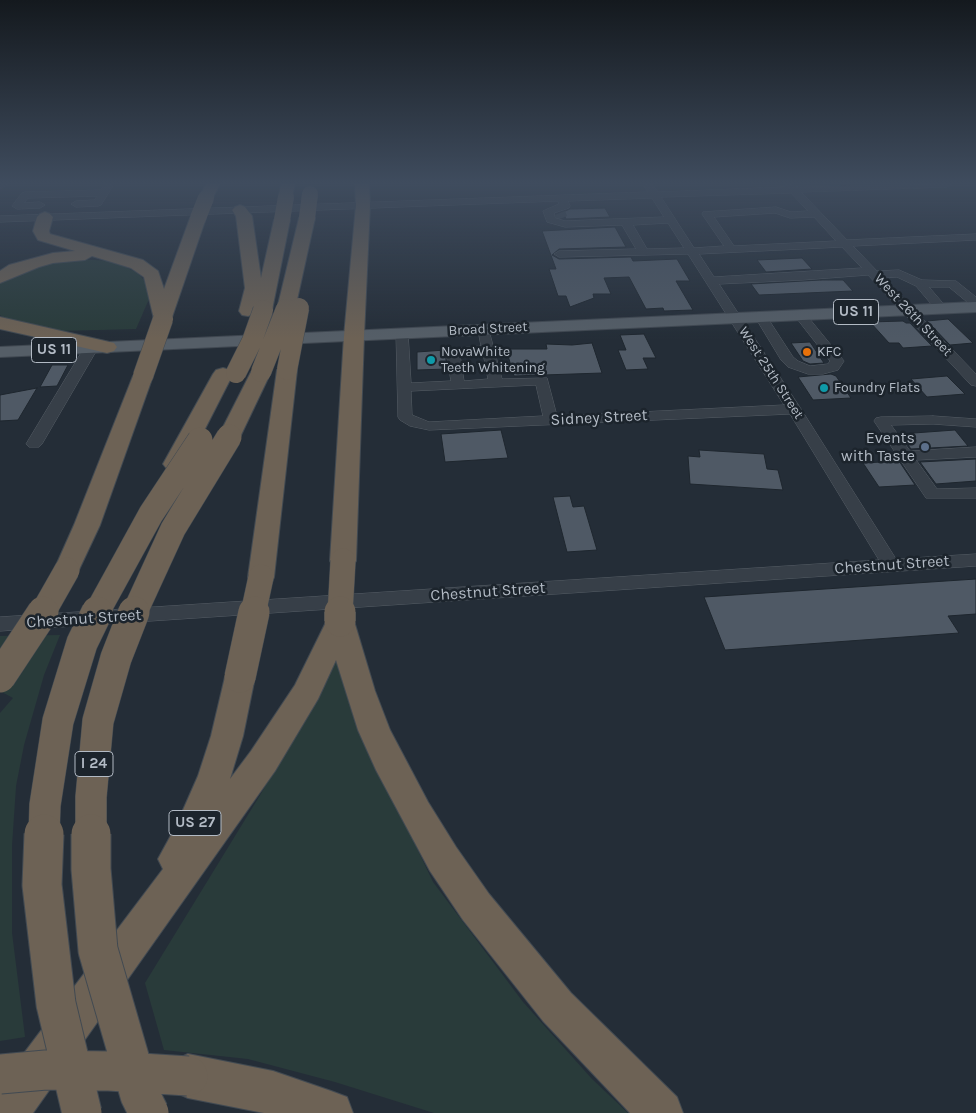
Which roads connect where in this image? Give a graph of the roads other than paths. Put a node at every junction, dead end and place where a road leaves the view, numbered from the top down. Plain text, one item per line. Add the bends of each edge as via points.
1 (44, 236) edge
2 (192, 236) edge
3 (247, 236) edge
4 (277, 236) edge
5 (304, 236) edge
6 (361, 236) edge
7 (634, 236) edge
8 (680, 236) edge
9 (722, 236) edge
10 (838, 236) edge
11 (976, 237) edge
12 (845, 243) junction
13 (731, 249) junction
14 (690, 251) junction
15 (643, 252) junction
16 (559, 254) dead end
17 (111, 255) junction
18 (873, 273) junction
19 (0, 278) edge
20 (710, 281) junction
21 (920, 284) junction
22 (976, 305) edge
23 (941, 308) junction
24 (293, 309) junction
25 (256, 310) junction
26 (908, 310) junction
27 (800, 315) junction
28 (761, 316) junction
29 (735, 318) junction
30 (163, 319) junction
31 (0, 323) edge
32 (484, 330) junction
33 (402, 334) junction
34 (354, 336) junction
35 (819, 340) junction
36 (778, 344) junction
37 (99, 348) junction
38 (489, 349) junction
39 (0, 352) edge
40 (788, 360) junction
41 (764, 361) junction
42 (976, 382) edge
43 (496, 383) junction
44 (458, 385) junction
45 (404, 387) junction
46 (794, 409) junction
47 (551, 420) junction
48 (975, 424) edge
49 (206, 438) junction
50 (34, 444) dead end
51 (976, 452) edge
52 (905, 456) junction
53 (976, 493) edge
54 (976, 560) edge
55 (891, 565) junction
56 (340, 621) junction
57 (0, 624) edge
58 (0, 678) edge
59 (121, 958) junction
60 (0, 1074) edge
61 (6, 1113) edge
62 (82, 1113) edge
63 (149, 1113) edge
64 (331, 1113) edge
65 (661, 1113) edge

1 - 17 highway
2 - 30 highway, bridge
3 - 25 highway
4 - 25 highway, bridge
5 - 24 highway, I 24, bridge
6 - 34 highway
7 - 15 street
8 - 14 street, West 25th Street
9 - 13 street
10 - 12 street, West 26th Street
11 - 12 street
12 - 13 street
12 - 18 street, West 26th Street
13 - 14 street
14 - 15 street
14 - 20 street, West 25th Street
15 - 16 street
17 - 19 highway via 53,258 15,269
17 - 30 highway via 137,264 152,275
18 - 20 street
18 - 21 street via 899,273
18 - 26 street, West 26th Street
20 - 29 street, West 25th Street
21 - 22 street via 952,283
21 - 23 street
22 - 23 main road, Broad Street / US 11
23 - 26 main road, Broad Street / US 11
24 - 49 highway, I 24, bridge via 261,372
24 - 59 highway, US 27, bridge via 261,577 227,736 189,836
25 - 49 highway, I 24 via 230,361 230,374
26 - 27 main road, Broad Street / US 11
26 - 42 street, West 26th Street
27 - 28 main road, Broad Street / US 11
27 - 35 street
28 - 29 main road, Broad Street / US 11
28 - 36 street
29 - 32 main road, Broad Street / US 11
29 - 41 street, West 25th Street
30 - 58 highway, bridge via 96,501 66,570 44,611
31 - 37 highway
32 - 33 main road, Broad Street / US 11
32 - 38 street
33 - 34 main road, Broad Street / US 11
33 - 45 street
34 - 37 main road, Broad Street / US 11
34 - 56 highway, bridge
35 - 36 street via 817,345 829,361 816,366 803,364
35 - 40 street via 837,361 833,367 808,370
36 - 40 street
37 - 39 main road, Broad Street / US 11
37 - 50 street
38 - 43 street
38 - 44 street via 453,352
40 - 41 street
41 - 46 street, West 25th Street
43 - 44 street
43 - 47 street via 542,381
44 - 45 street
45 - 47 street, Sidney Street via 405,417 415,423 429,426
46 - 47 street, Sidney Street
46 - 55 street, West 25th Street
48 - 52 street via 933,420 881,421
49 - 62 highway, I 24, bridge via 151,514 112,584 82,643 58,721 45,805 42,885 56,1004
49 - 63 highway, I 24, bridge via 173,529 142,592 116,658 98,721 91,806 91,869 98,950 140,1095
51 - 52 street
52 - 53 street via 932,494
54 - 55 street, Chestnut Street
55 - 57 street, Chestnut Street
56 - 59 highway via 285,728
56 - 65 highway via 374,730 406,796 443,859 476,907 557,1007
59 - 61 highway, US 27
60 - 64 highway, bridge via 46,1070 188,1076 273,1093

